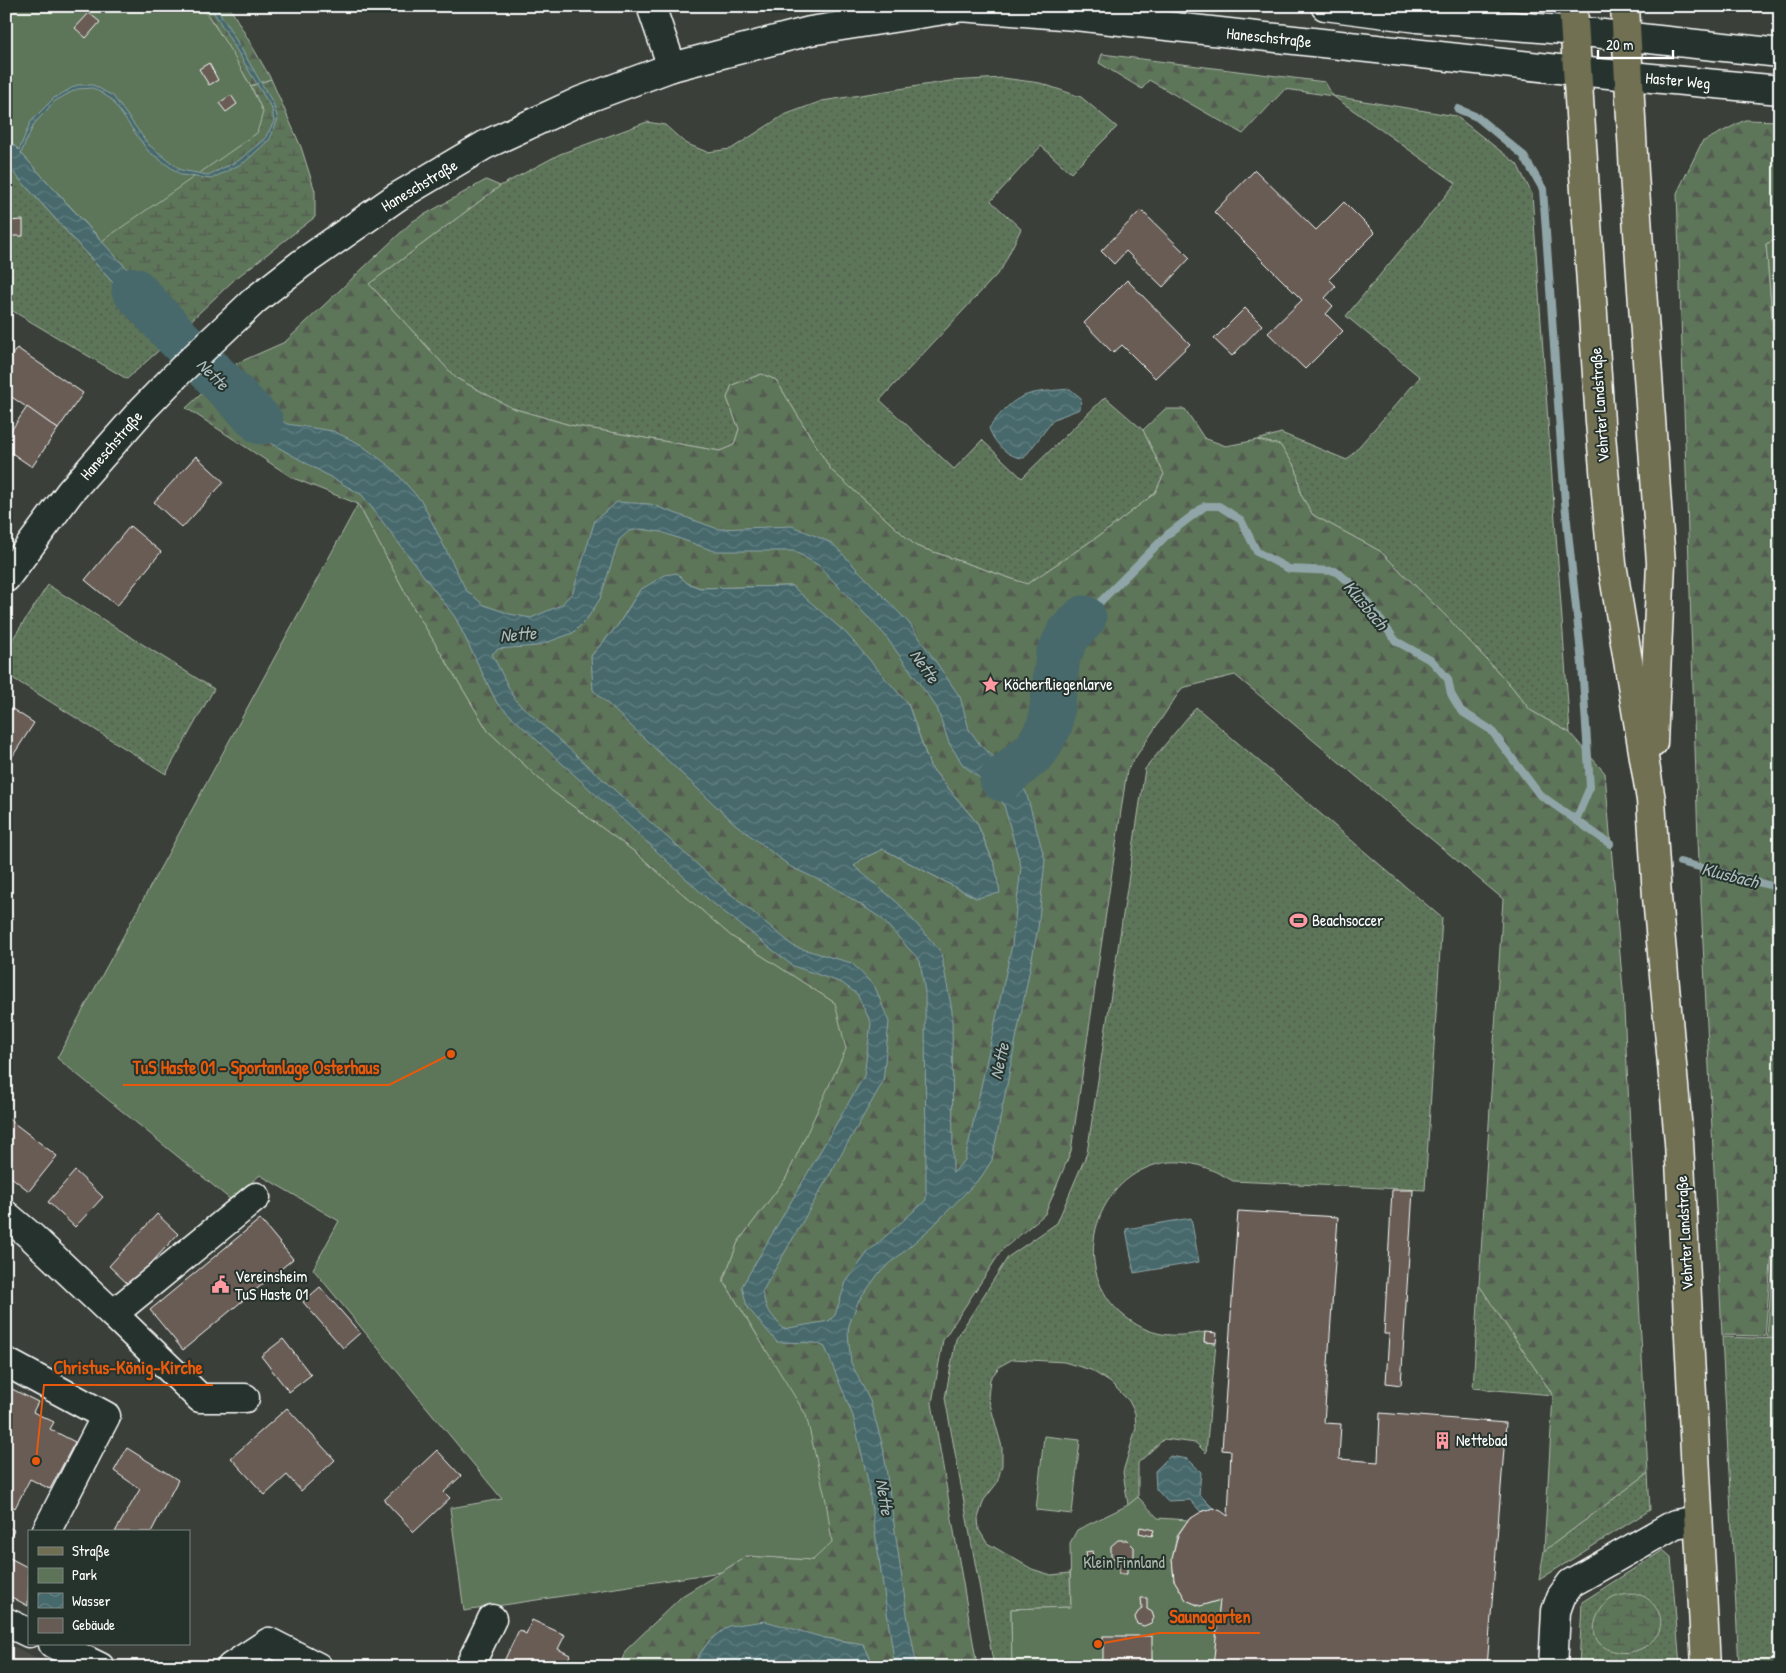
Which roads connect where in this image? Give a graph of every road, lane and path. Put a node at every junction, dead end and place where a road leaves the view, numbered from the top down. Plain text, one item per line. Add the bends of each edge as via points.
1 (651, 6) edge
2 (1325, 6) edge
3 (1625, 6) edge
4 (965, 7) edge
5 (1574, 19) edge
6 (1626, 36) junction
7 (1780, 52) edge
8 (672, 67) junction
9 (1577, 71) junction
10 (1629, 76) junction
11 (1780, 90) edge
12 (6, 578) edge
13 (1651, 800) junction
14 (256, 1197) dead end
15 (6, 1215) edge
16 (113, 1314) junction
17 (6, 1362) edge
18 (245, 1398) dead end
19 (1698, 1520) junction
20 (47, 1530) edge
21 (492, 1618) dead end
22 (6, 1622) edge
23 (28, 1633) edge
24 (57, 1646) edge
25 (100, 1667) edge
26 (231, 1667) edge
27 (318, 1667) edge
28 (469, 1667) edge
29 (1553, 1667) edge
30 (1706, 1667) edge

1 - 8 street
2 - 5 street via 1417,18
3 - 6 main road, Vehrter Landstraße
4 - 8 street, Haneschstraße via 810,31
4 - 9 street, Haneschstraße
5 - 6 street
5 - 9 main road, Vehrter Landstraße
6 - 7 street
6 - 10 main road, Vehrter Landstraße
8 - 12 street, Haneschstraße via 580,101 485,145 397,198 300,264 255,300 143,409 76,486
9 - 10 street, Haster Weg
9 - 13 main road, Vehrter Landstraße via 1612,564
10 - 11 street, Haster Weg
10 - 13 main road, Vehrter Landstraße via 1661,563
13 - 19 main road, Vehrter Landstraße via 1679,1142
14 - 16 street
15 - 16 street
16 - 18 street via 200,1398
17 - 20 street via 106,1416
19 - 29 street via 1675,1524 1572,1583 1561,1597 1556,1611
19 - 30 main road, Vehrter Landstraße
21 - 28 street
22 - 23 street
24 - 25 street
26 - 27 street via 269,1642

